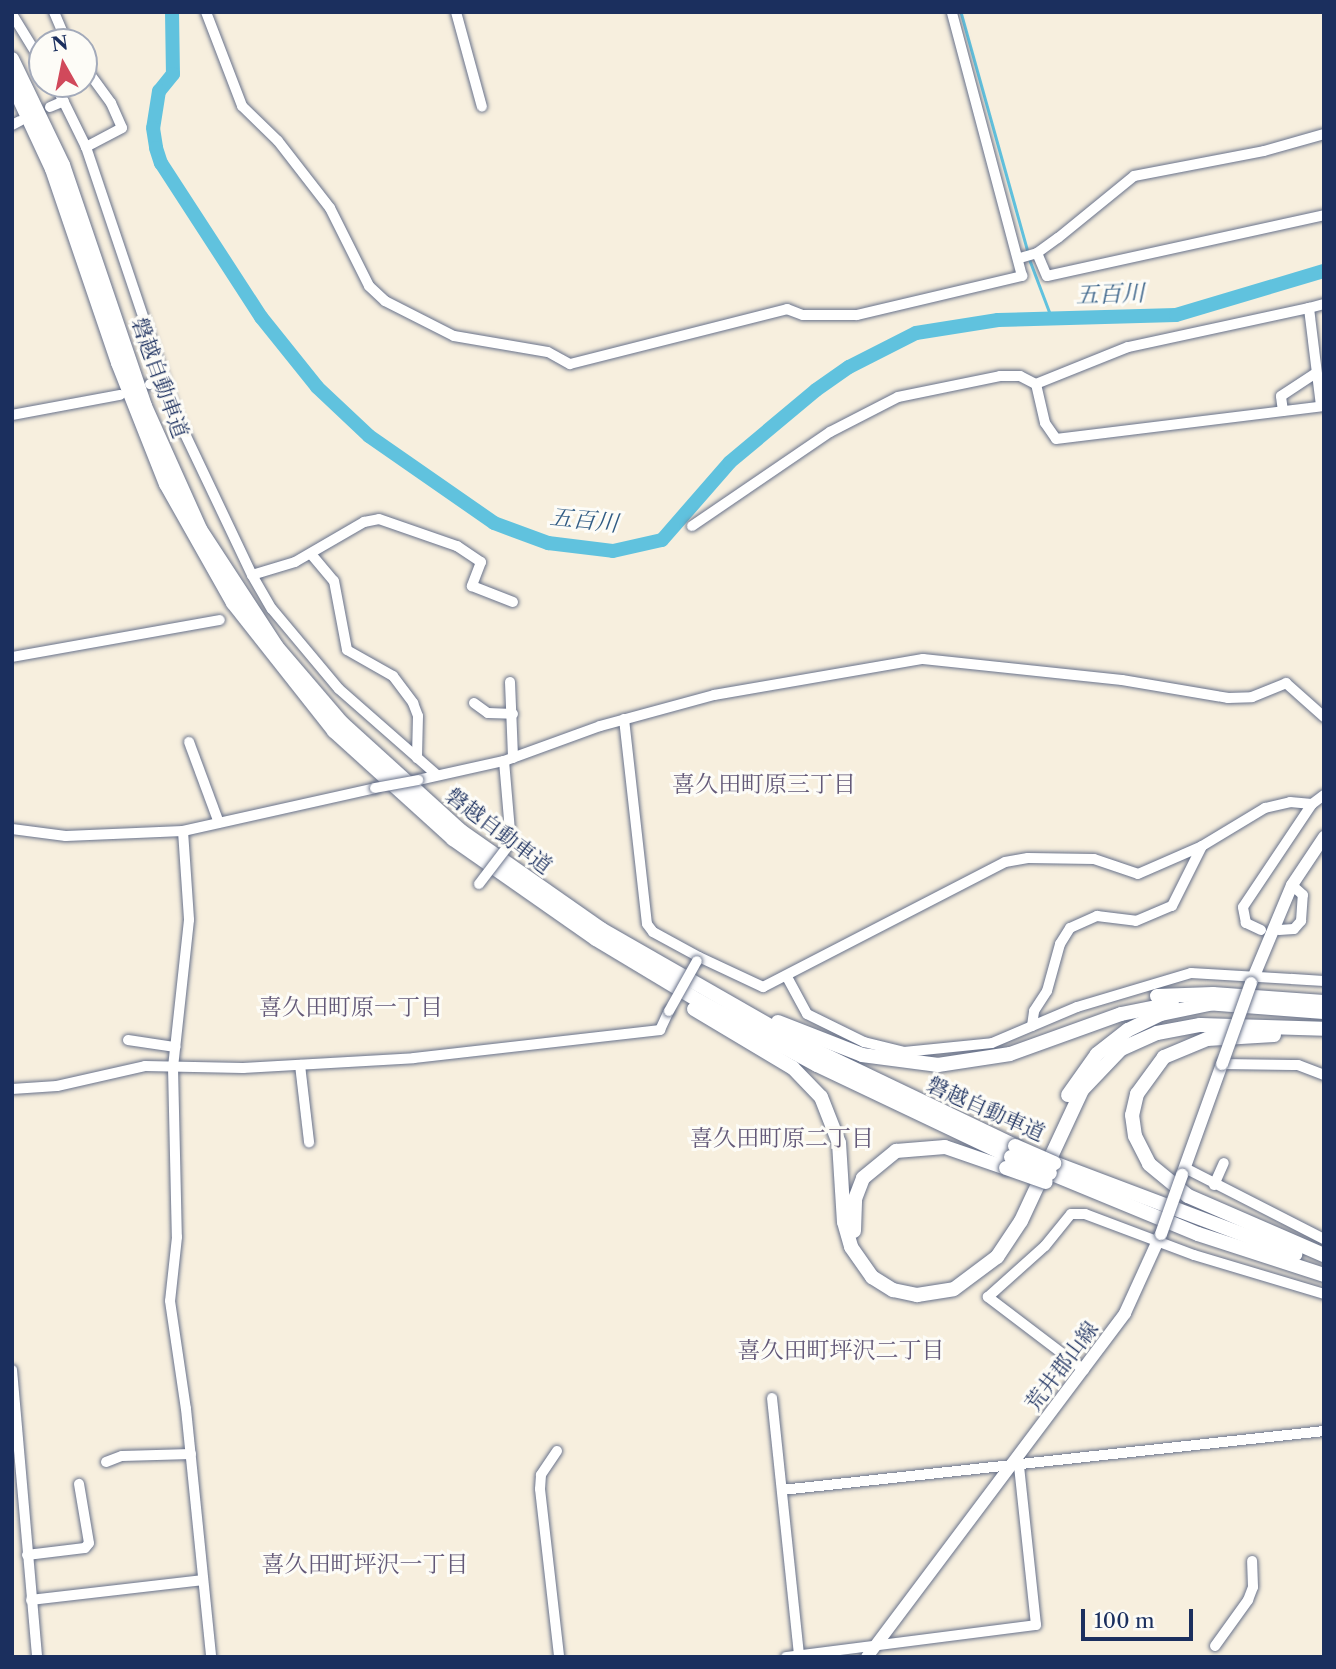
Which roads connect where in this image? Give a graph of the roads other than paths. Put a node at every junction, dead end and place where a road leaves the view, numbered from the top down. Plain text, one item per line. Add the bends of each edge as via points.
1 (206, 12) edge
2 (456, 12) edge
3 (952, 12) edge
4 (12, 15) edge
5 (28, 41) edge
6 (12, 59) edge
7 (12, 83) edge
8 (98, 85) edge
9 (62, 98) edge
10 (64, 101) junction
11 (50, 107) dead end
12 (482, 107) dead end
13 (1324, 134) edge
14 (86, 147) junction
15 (1324, 215) edge
16 (1028, 256) junction
17 (1324, 304) edge
18 (1309, 308) junction
19 (1316, 373) junction
20 (163, 380) junction
21 (150, 384) dead end
22 (1036, 384) junction
23 (120, 395) dead end
24 (1322, 406) edge
25 (1283, 411) junction
26 (12, 415) edge
27 (692, 526) dead end
28 (311, 554) junction
29 (253, 575) junction
30 (513, 602) dead end
31 (220, 620) dead end
32 (12, 657) edge
33 (510, 682) dead end
34 (474, 703) dead end
35 (513, 714) junction
36 (1324, 717) edge
37 (624, 719) junction
38 (189, 743) dead end
39 (416, 758) junction
40 (509, 760) junction
41 (436, 775) junction
42 (1324, 795) edge
43 (1312, 804) junction
44 (219, 823) junction
45 (12, 829) edge
46 (183, 831) junction
47 (1324, 837) edge
48 (1202, 846) junction
49 (1292, 885) junction
50 (478, 886) dead end
51 (1261, 930) dead end
52 (1279, 930) dead end
53 (596, 939) junction
54 (698, 959) junction
55 (658, 963) junction
56 (787, 977) junction
57 (1252, 979) junction
58 (1324, 981) edge
59 (1324, 1002) edge
60 (1213, 1003) junction
61 (1324, 1012) edge
62 (1032, 1026) junction
63 (1324, 1029) edge
64 (1279, 1035) junction
65 (1324, 1038) edge
66 (128, 1040) dead end
67 (175, 1047) junction
68 (1010, 1054) junction
69 (1222, 1064) junction
70 (300, 1065) junction
71 (173, 1067) junction
72 (1324, 1075) edge
73 (12, 1089) edge
74 (1064, 1122) junction
75 (309, 1142) dead end
76 (1011, 1157) junction
77 (1224, 1163) dead end
78 (1184, 1171) junction
79 (1050, 1173) junction
80 (1214, 1185) junction
81 (1159, 1238) junction
82 (1324, 1239) edge
83 (1324, 1255) edge
84 (1324, 1263) edge
85 (1324, 1275) edge
86 (1324, 1294) edge
87 (12, 1370) edge
88 (1084, 1370) junction
89 (772, 1398) dead end
90 (1324, 1431) edge
91 (557, 1451) dead end
92 (191, 1454) junction
93 (106, 1462) dead end
94 (1015, 1465) junction
95 (79, 1484) dead end
96 (782, 1490) junction
97 (27, 1555) junction
98 (1252, 1561) dead end
99 (203, 1580) junction
100 (31, 1600) junction
101 (1215, 1646) dead end
102 (871, 1651) edge
103 (799, 1656) edge
104 (37, 1657) edge
105 (211, 1657) edge
106 (559, 1657) edge
107 (786, 1657) edge

1 - 16 street via 242,106 278,141 330,208 369,286 386,301 454,335 548,352 570,364 787,309 803,315 857,315 1017,278 1022,276
2 - 12 street
3 - 16 street
4 - 5 street
6 - 55 highway, 磐越自動車道 via 63,165 145,405 176,479 221,564 277,647 342,723 411,789 522,876
7 - 53 highway, 磐越自動車道 via 52,169 151,450 191,534 233,603 299,693 379,777 507,880
8 - 14 street via 122,128
9 - 10 street
10 - 11 street
10 - 14 street
13 - 16 street via 1264,151 1134,176
14 - 20 street
15 - 16 street via 1047,276
17 - 18 street
18 - 19 street
18 - 22 street via 1128,347
19 - 24 street
19 - 25 street via 1281,396
20 - 21 street
20 - 29 street via 215,502
22 - 25 street via 1045,423 1056,439
22 - 27 street via 1020,376 1000,376 898,397 830,432
23 - 26 street
24 - 25 street
28 - 29 street
28 - 30 street via 364,522 385,520 443,541 481,562 472,586
28 - 39 street via 334,581 347,650 393,676 413,703 418,716
29 - 39 street via 306,653
31 - 32 street
33 - 35 street
34 - 35 street via 488,713
35 - 40 street
36 - 37 street via 1286,683 1252,697 1228,698 935,659 714,695
37 - 40 street
37 - 54 street via 647,924
38 - 44 street
39 - 41 street
40 - 41 street
40 - 50 street, bridge via 511,842
41 - 44 street, bridge
42 - 43 street
43 - 48 street via 1278,803
43 - 51 street via 1242,907 1246,923
44 - 46 street
45 - 46 street via 66,836
46 - 67 street via 189,920
47 - 49 main road
48 - 56 street via 1138,874 1094,859 1005,862
48 - 62 street via 1172,906 1136,921 1097,916 1070,928 1060,944 1047,990 1034,1011
49 - 52 street via 1304,895 1301,921 1295,928
49 - 57 main road
53 - 74 highway via 656,986 779,1058 813,1087 836,1131 844,1222 851,1247 864,1269 893,1290 916,1295 941,1293 987,1268 1015,1234
53 - 76 highway, 磐越自動車道 via 817,1065
54 - 56 street via 756,987
54 - 70 street, bridge via 660,1030 414,1058
55 - 68 highway via 776,1021 870,1056 938,1065
55 - 76 highway, 磐越自動車道
56 - 62 street via 807,1014 884,1049 971,1048
57 - 58 street
57 - 62 street via 1217,971 1173,976
57 - 69 main road, 荒井郡山線, bridge
59 - 68 highway via 1199,993 1151,997 1109,1009
60 - 61 highway
60 - 68 highway via 1133,1010
60 - 76 highway via 1150,1018 1097,1054 1060,1110 1006,1229 970,1270 940,1284 906,1284 879,1271 860,1249 852,1221 855,1199 870,1170 886,1156 920,1146
63 - 74 highway via 1214,1024 1145,1037 1100,1067
64 - 65 highway
64 - 74 highway via 1210,1032 1144,1046 1101,1074
64 - 83 highway via 1208,1039 1164,1057 1137,1094 1132,1115 1135,1136 1149,1164 1188,1196
66 - 67 street
67 - 71 street
69 - 72 street via 1297,1065
69 - 78 main road, 荒井郡山線
70 - 71 street
70 - 75 street
71 - 73 street via 145,1066 57,1086
71 - 92 street via 177,1237 170,1301
76 - 79 highway, bridge
76 - 79 highway, 磐越自動車道, bridge
77 - 80 street
78 - 80 street
78 - 81 main road, 荒井郡山線, bridge
79 - 84 highway, 磐越自動車道
79 - 85 highway via 1198,1234
80 - 82 street
81 - 86 street
81 - 88 main road, 荒井郡山線 via 1134,1298
81 - 88 street via 1071,1213 1045,1246 988,1297
87 - 97 street
88 - 94 main road, 荒井郡山線
89 - 96 street
90 - 94 street
91 - 106 street via 541,1475 540,1489
92 - 93 street via 122,1456
92 - 99 street
94 - 96 street
94 - 102 main road, 荒井郡山線
94 - 102 street via 1036,1625
95 - 97 street via 89,1543 85,1548
96 - 103 street
97 - 100 street
98 - 101 street via 1253,1587 1248,1600
99 - 100 street
99 - 105 street
100 - 104 street
102 - 103 street
103 - 107 street

